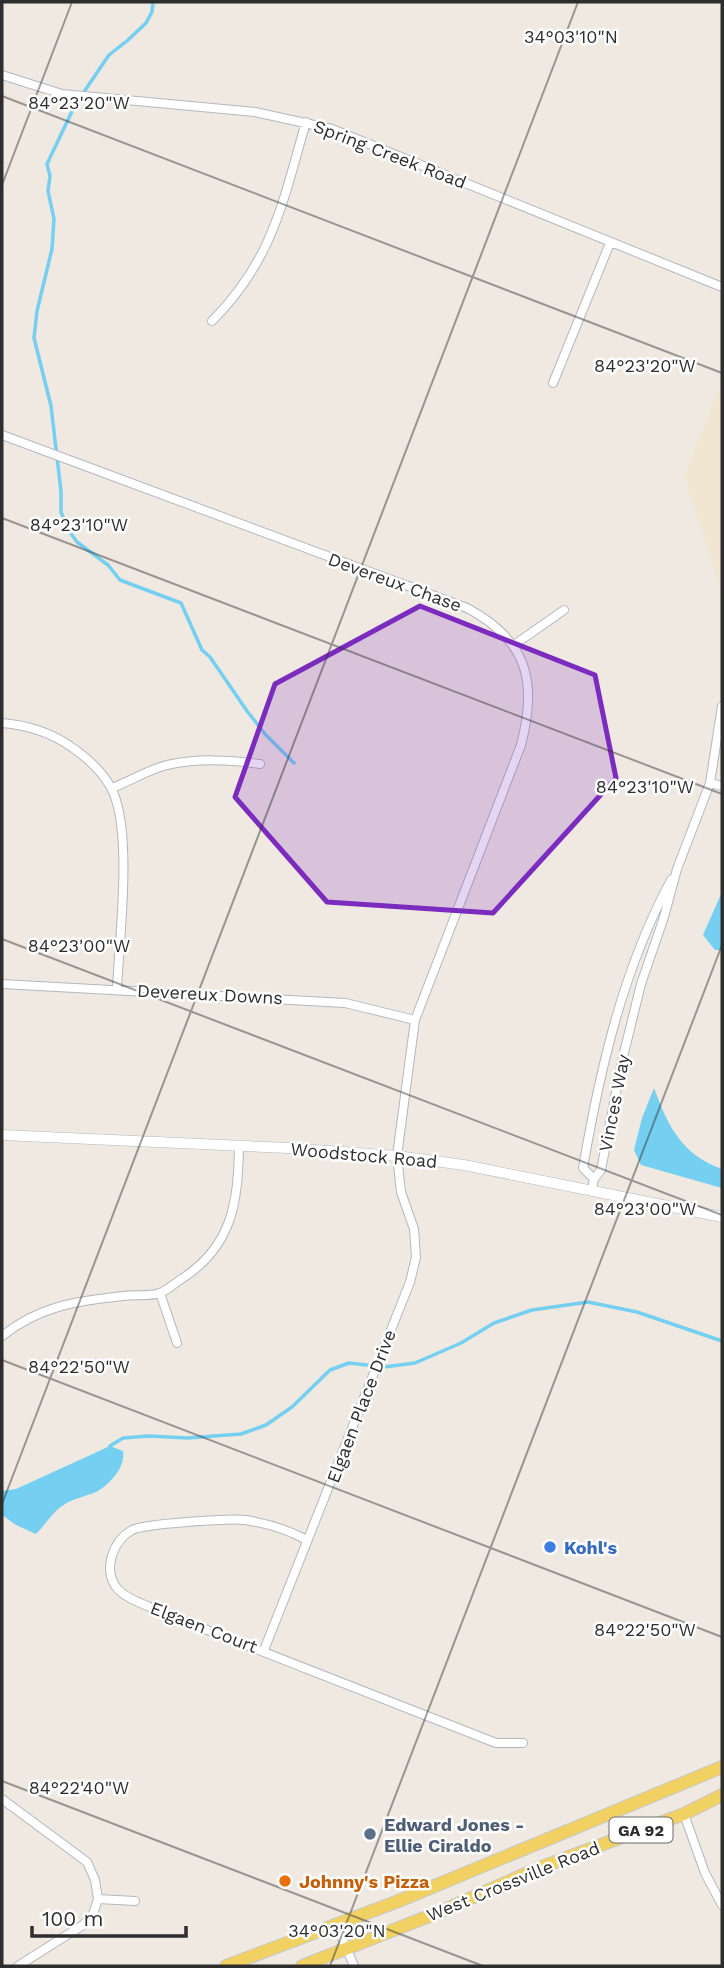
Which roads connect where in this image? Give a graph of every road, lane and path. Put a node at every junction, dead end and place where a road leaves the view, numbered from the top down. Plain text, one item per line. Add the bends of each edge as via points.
1 (2, 75) edge
2 (306, 122) junction
3 (610, 243) junction
4 (722, 287) edge
5 (212, 321) dead end
6 (553, 383) dead end
7 (2, 435) edge
8 (564, 610) dead end
9 (514, 645) junction
10 (722, 706) edge
11 (2, 723) edge
12 (260, 764) dead end
13 (710, 783) junction
14 (722, 786) edge
15 (112, 788) junction
16 (677, 869) junction
17 (2, 984) edge
18 (117, 989) junction
19 (415, 1020) junction
20 (2, 1135) edge
21 (239, 1146) junction
22 (397, 1156) junction
23 (593, 1184) junction
24 (722, 1217) edge
25 (160, 1293) junction
26 (2, 1336) edge
27 (177, 1343) dead end
28 (307, 1540) junction
29 (264, 1650) junction
30 (523, 1742) dead end
31 (722, 1767) edge
32 (722, 1795) edge
33 (2, 1799) edge
34 (684, 1814) junction
35 (98, 1899) junction
36 (135, 1901) dead end
37 (722, 1905) edge
38 (336, 1924) junction
39 (346, 1949) junction
40 (18, 1966) edge
41 (226, 1966) edge
42 (302, 1966) edge
43 (354, 1966) edge

1 - 2 street, Spring Creek Road via 62,94 255,112
2 - 3 street, Spring Creek Road via 358,138
2 - 5 street via 267,247 243,287
3 - 4 street, Spring Creek Road
3 - 6 street
7 - 9 street, Devereux Chase via 467,608
8 - 9 street
9 - 19 street, Devereux Chase via 529,693 524,735
10 - 13 street, Vinces Way
11 - 15 street via 64,742 86,757
12 - 15 street via 178,764
13 - 14 street
13 - 16 street, Vinces Way
15 - 18 street via 124,851
16 - 23 street, Vinces Way via 641,984 601,1170
16 - 23 street, Vinces Way via 645,930 619,1006 583,1168
17 - 18 street, Devereux Downs
18 - 19 street, Devereux Downs via 345,1003
19 - 22 street, Devereux Chase
20 - 21 street, Woodstock Road
21 - 22 street, Woodstock Road
21 - 25 street via 231,1220 219,1244 192,1272
22 - 23 street, Woodstock Road
22 - 28 street, Elgaen Place Drive via 416,1257
23 - 24 street, Woodstock Road
25 - 26 street via 71,1302 49,1308
25 - 27 street
28 - 29 street, Elgaen Place Drive
28 - 29 street, Elgaen Court via 243,1520 158,1525 132,1530 111,1555 117,1587 132,1598
29 - 30 street, Elgaen Court via 496,1743
31 - 38 main road, West Crossville Road / GA 92
32 - 34 main road, West Crossville Road / GA 92
33 - 35 street via 87,1862
34 - 37 street
34 - 39 main road, West Crossville Road / GA 92 via 539,1868
35 - 36 street
35 - 40 street via 83,1925
38 - 39 street
38 - 41 main road, West Crossville Road / GA 92
39 - 42 main road, West Crossville Road / GA 92
39 - 43 street

